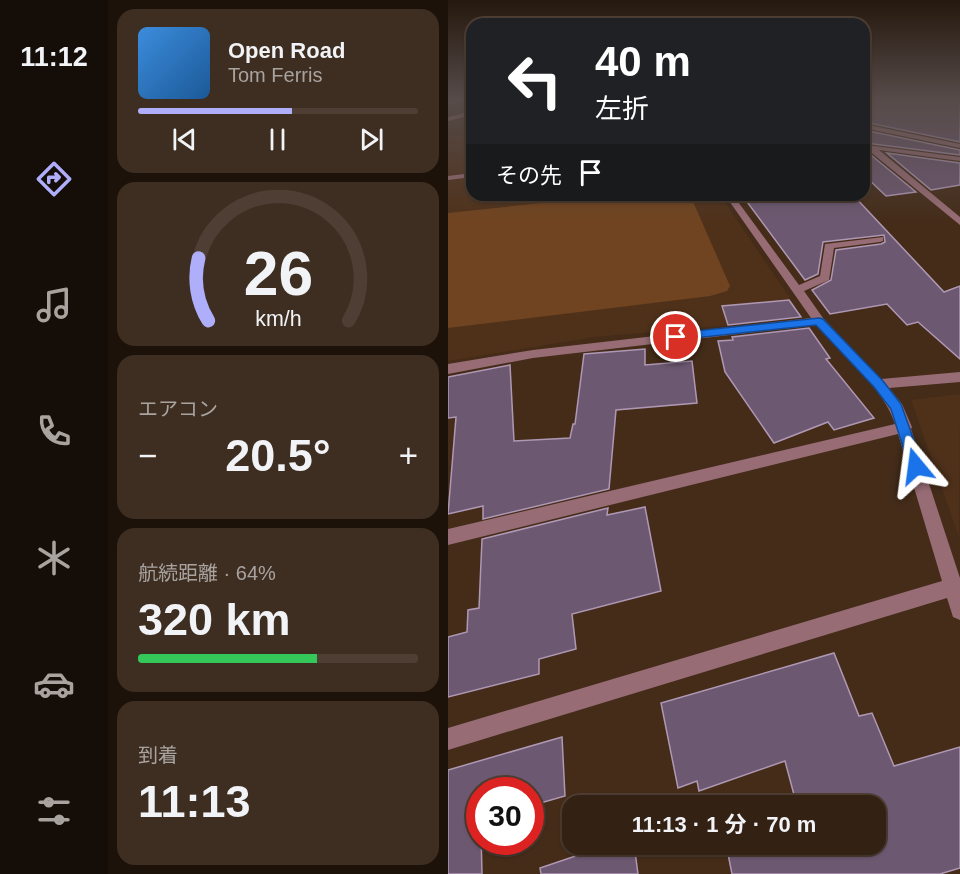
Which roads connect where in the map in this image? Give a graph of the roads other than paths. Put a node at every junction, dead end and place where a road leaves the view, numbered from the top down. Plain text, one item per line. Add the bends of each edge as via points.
1 (930, 140) edge
2 (960, 146) edge
3 (870, 147) edge
4 (870, 149) edge
5 (960, 159) edge
6 (466, 176) edge
7 (448, 178) edge
8 (733, 201) edge
9 (960, 222) edge
10 (880, 239) dead end
11 (797, 290) junction
12 (819, 321) junction
13 (448, 369) edge
14 (960, 377) edge
15 (878, 384) junction
16 (905, 427) junction
17 (448, 537) edge
18 (952, 587) junction
19 (960, 610) edge
20 (448, 739) edge

1 - 2 street
3 - 5 street
4 - 9 street
6 - 7 street
8 - 11 street
10 - 11 street via 829,246 825,278
11 - 12 street
12 - 13 street via 544,352
12 - 15 street
14 - 15 street
15 - 16 street via 897,408
16 - 17 street
16 - 18 street
18 - 19 street
18 - 20 street

